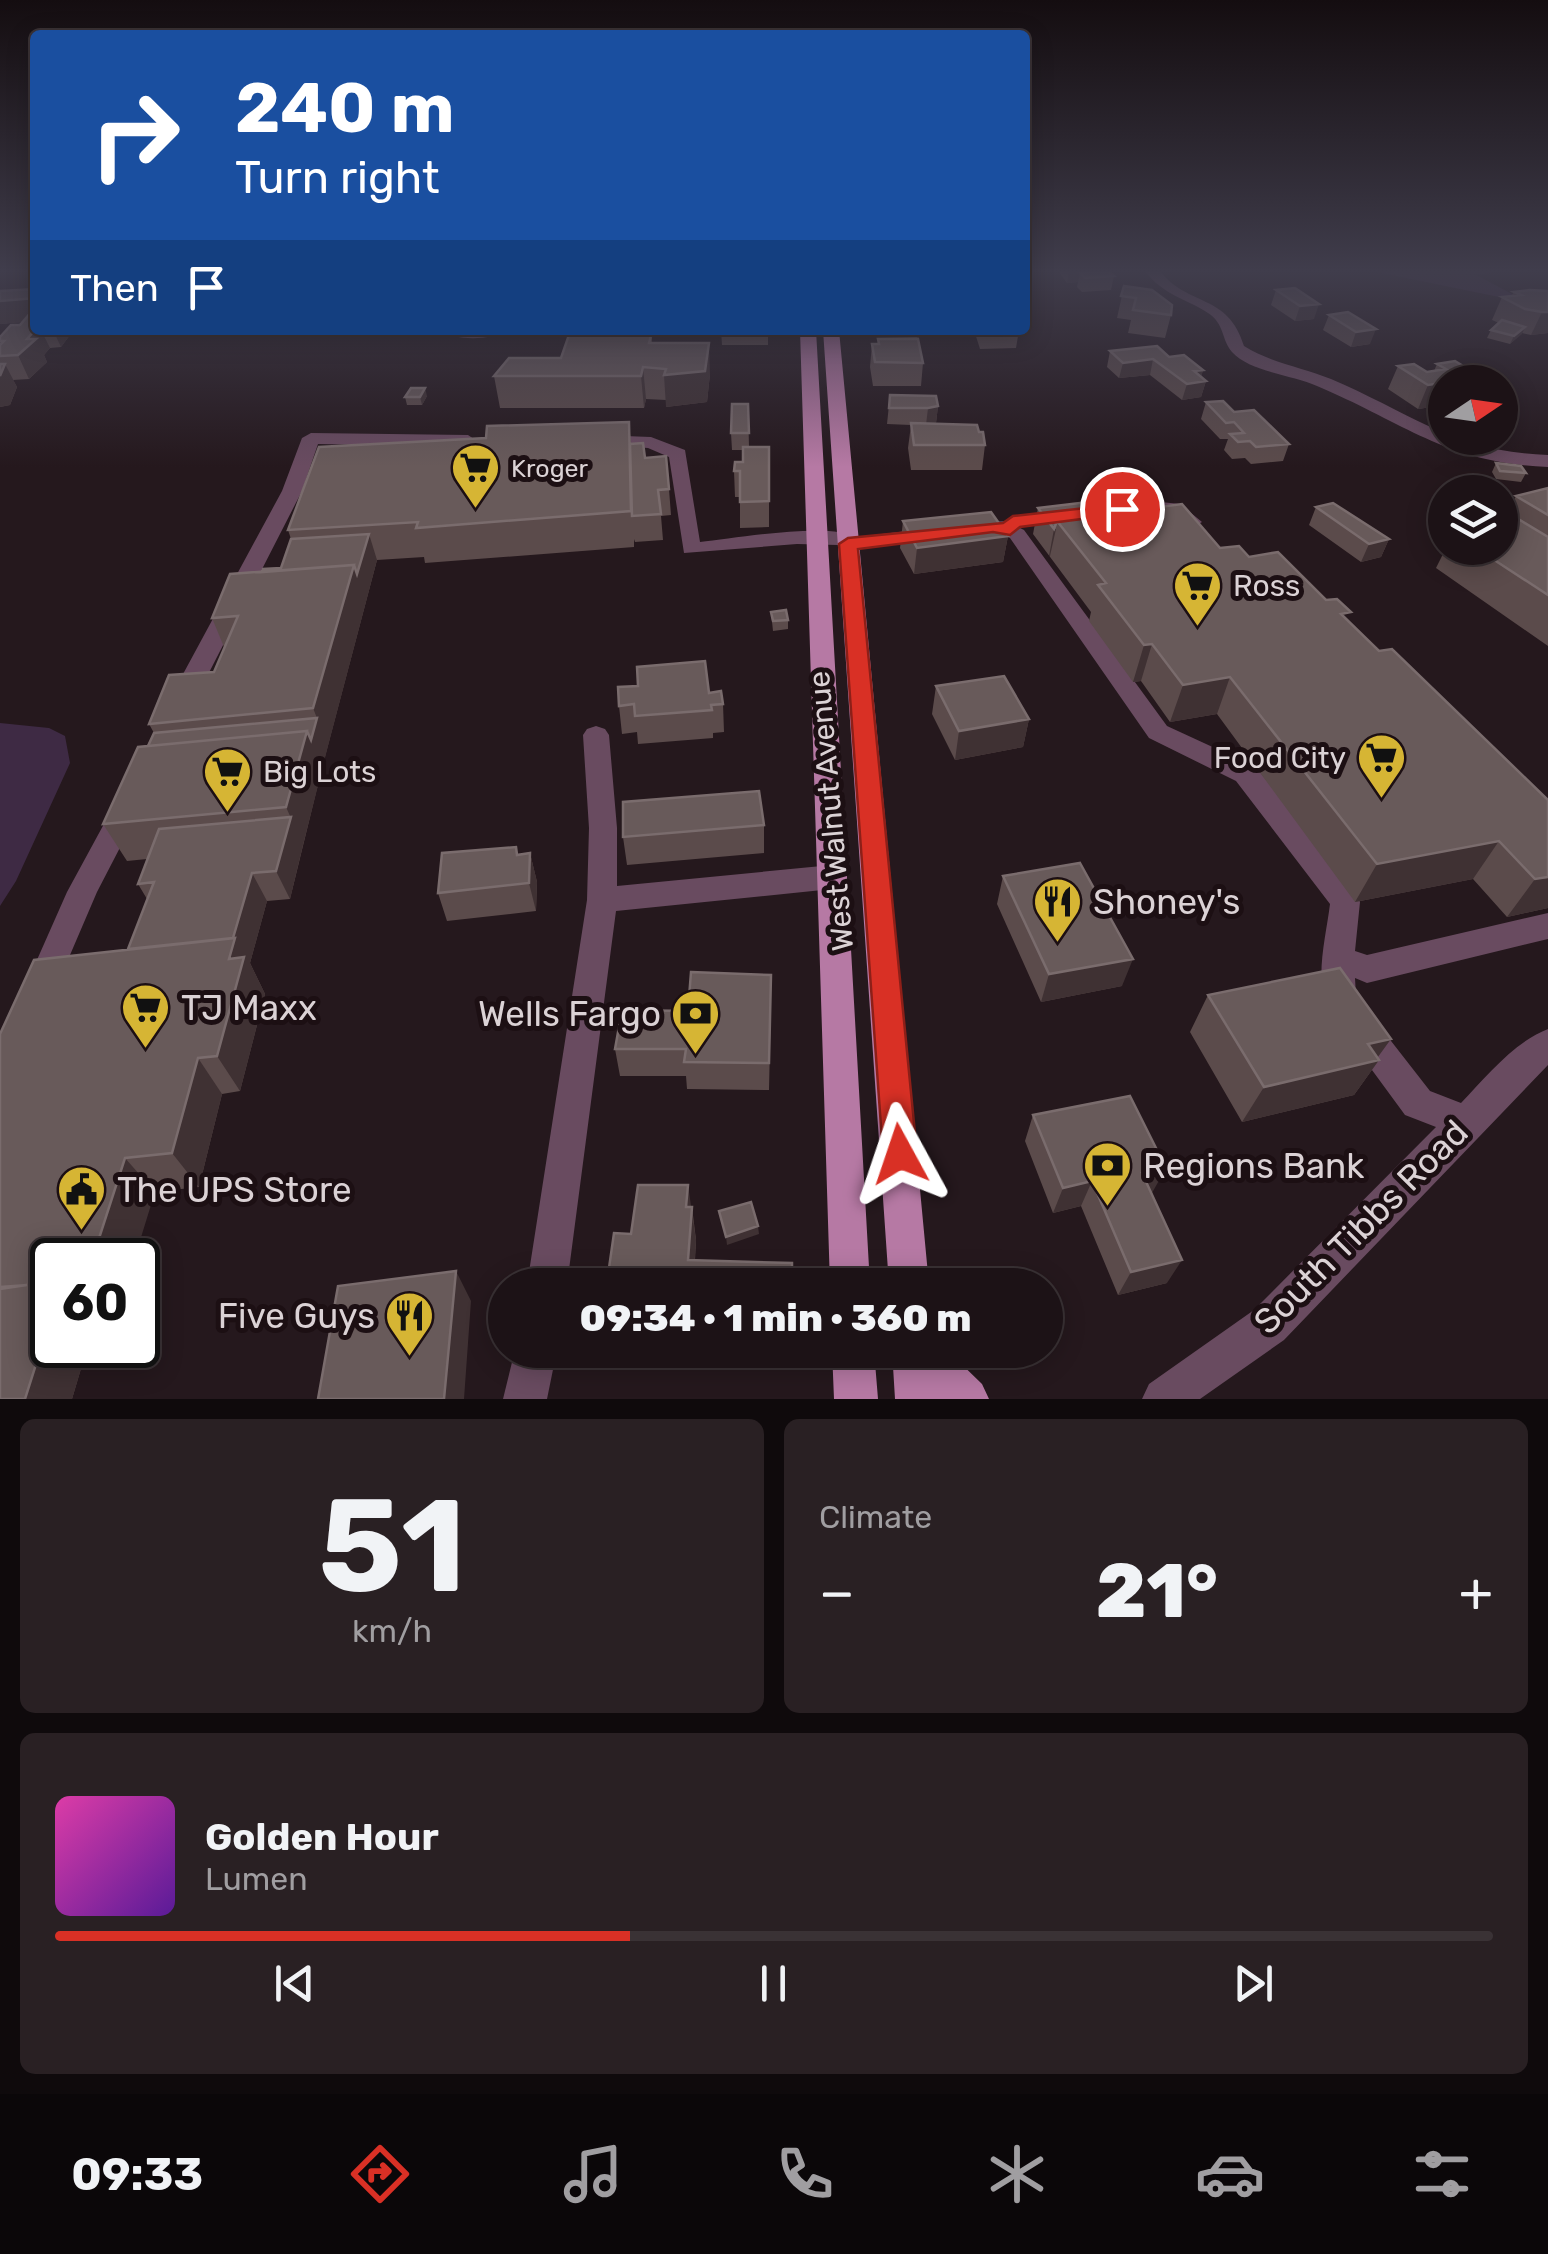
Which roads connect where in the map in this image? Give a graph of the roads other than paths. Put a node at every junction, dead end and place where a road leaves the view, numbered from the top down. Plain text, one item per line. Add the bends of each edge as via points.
1 (808, 336) edge
2 (831, 336) edge
3 (1235, 336) edge
4 (575, 440) edge
5 (487, 441) edge
6 (1548, 461) edge
7 (1086, 513) edge
8 (1204, 535) edge
9 (817, 539) junction
10 (848, 542) junction
11 (173, 718) edge
12 (596, 734) dead end
13 (137, 788) edge
14 (832, 876) junction
15 (602, 900) junction
16 (1548, 926) edge
17 (1338, 959) junction
18 (30, 1014) edge
19 (1548, 1044) edge
20 (1466, 1122) junction
21 (548, 1268) edge
22 (849, 1268) edge
23 (908, 1268) edge
24 (532, 1368) edge
25 (854, 1368) edge
26 (916, 1368) edge
27 (934, 1368) edge
28 (526, 1399) edge
29 (856, 1399) edge
30 (917, 1399) edge
31 (967, 1399) edge
32 (1164, 1399) edge

1 - 9 main road, West Walnut Avenue
2 - 10 main road, West Walnut Avenue
3 - 6 street via 1236,348 1247,356 1320,380 1421,434 1468,452
4 - 9 street via 651,443 678,454 691,549
5 - 11 street via 311,438 292,491
7 - 8 street via 1178,508
9 - 10 street
9 - 14 main road, West Walnut Avenue
10 - 17 street via 1020,525 1017,534 1158,732 1246,774 1334,888 1344,902
10 - 23 main road, West Walnut Avenue
12 - 15 street
13 - 18 street via 82,892
14 - 15 street
14 - 22 main road, West Walnut Avenue
15 - 21 street
16 - 17 street via 1367,968
17 - 20 street via 1340,1000 1418,1103
19 - 20 street, South Tibbs Road
20 - 32 street, South Tibbs Road via 1270,1326
24 - 28 street
25 - 29 main road
26 - 30 main road
27 - 31 main road

